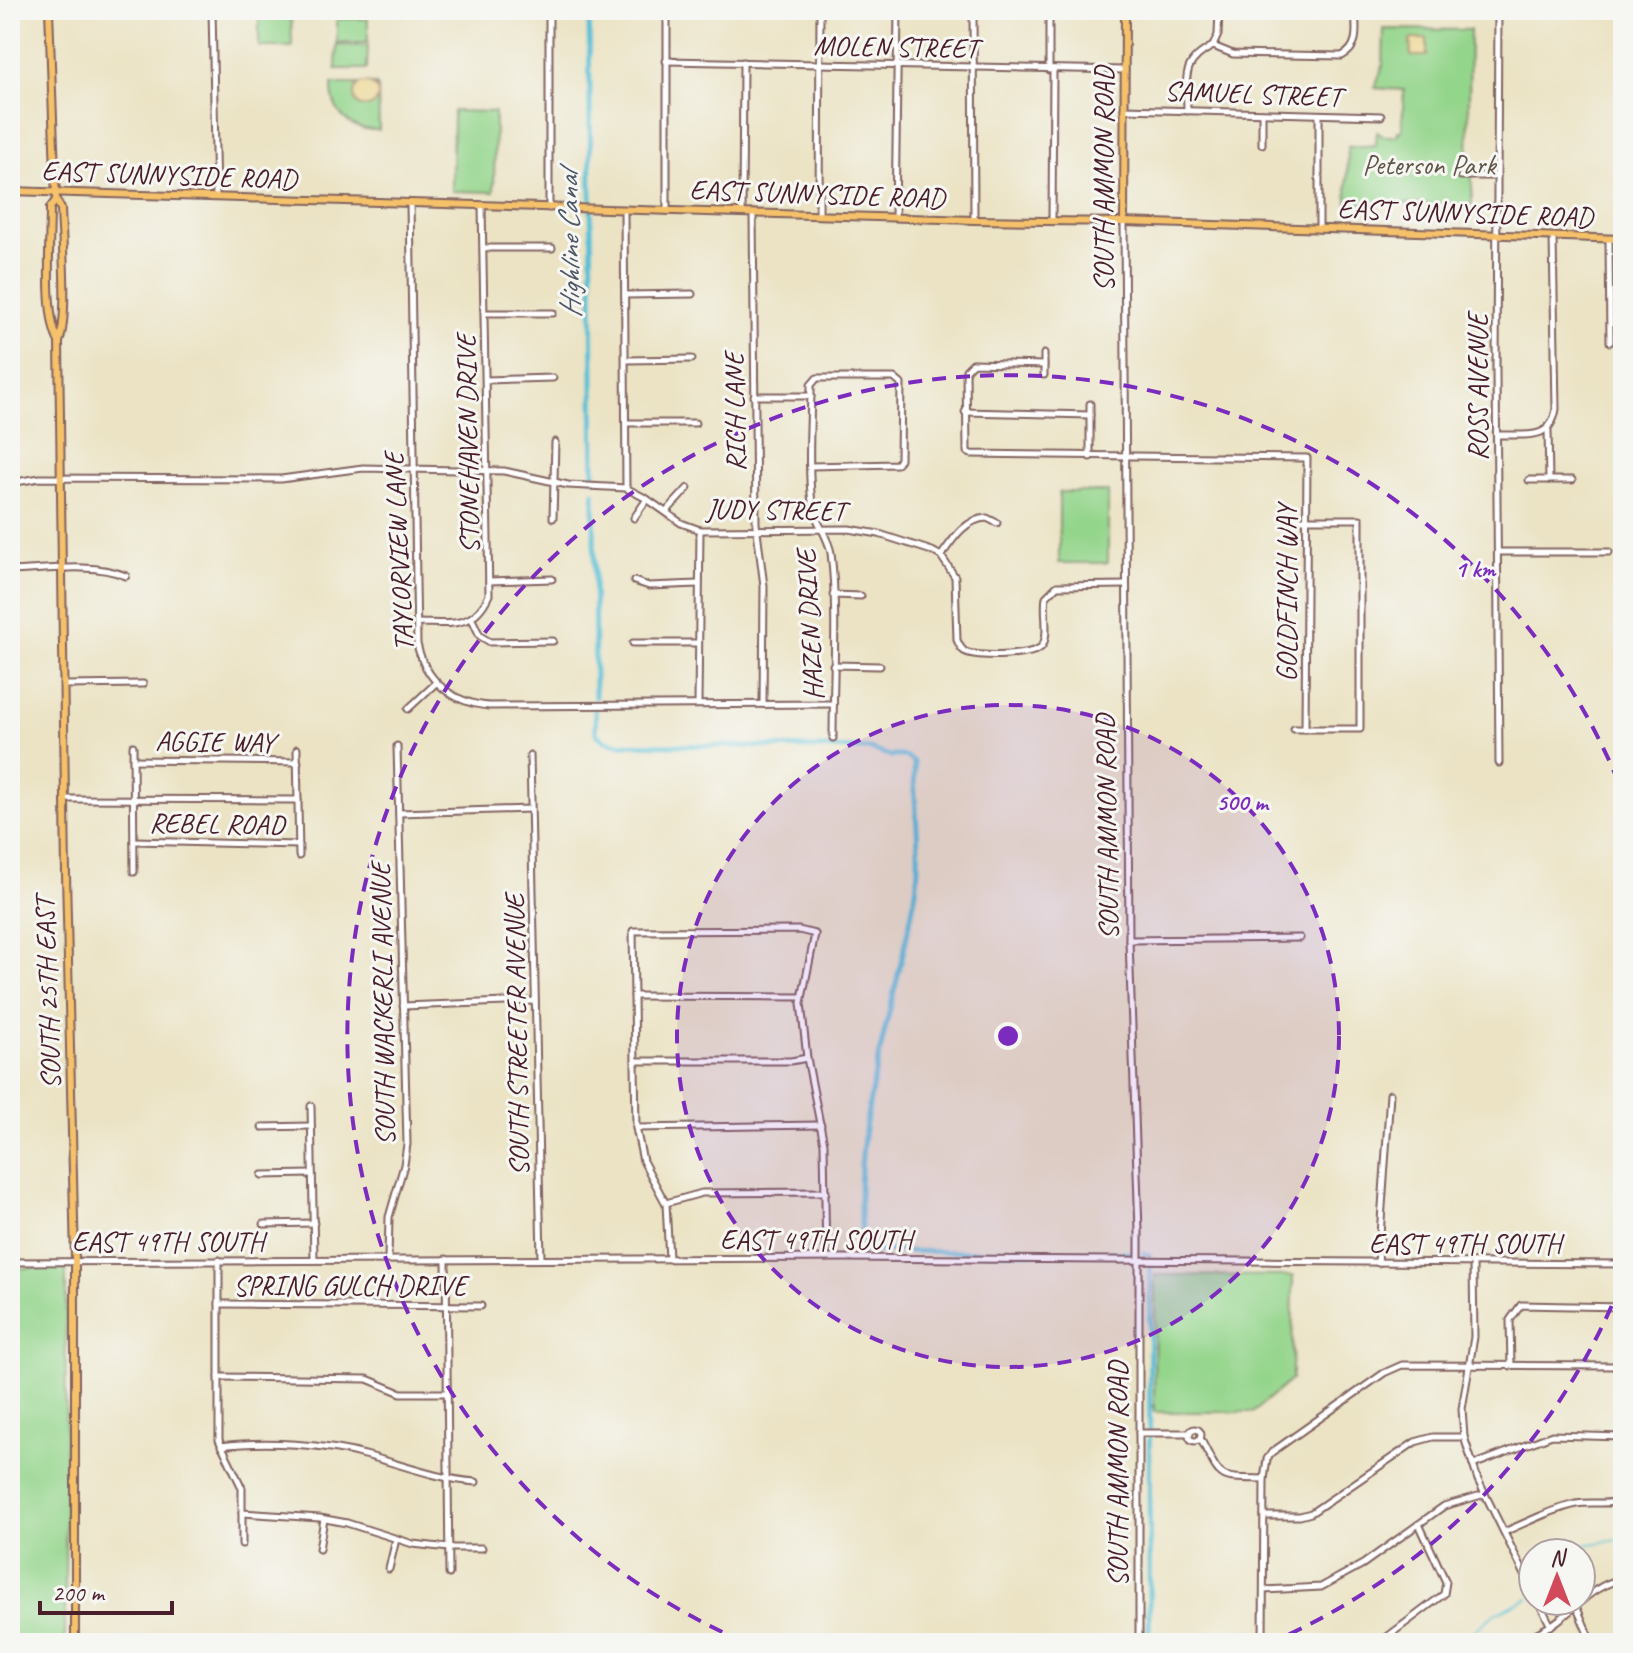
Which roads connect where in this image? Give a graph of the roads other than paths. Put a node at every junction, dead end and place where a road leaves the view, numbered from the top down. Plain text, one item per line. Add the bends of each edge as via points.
1 (49, 10) edge
2 (212, 10) edge
3 (549, 10) edge
4 (667, 10) edge
5 (820, 10) edge
6 (898, 10) edge
7 (973, 10) edge
8 (1049, 10) edge
9 (1125, 10) edge
10 (1219, 10) edge
11 (1355, 10) edge
12 (1498, 10) edge
13 (1213, 46) junction
14 (666, 61) junction
15 (743, 62) junction
16 (820, 64) junction
17 (897, 66) junction
18 (972, 68) junction
19 (1051, 70) junction
20 (1125, 70) junction
21 (1124, 109) junction
22 (1187, 111) junction
23 (1262, 113) junction
24 (1319, 115) junction
25 (1381, 116) dead end
26 (1262, 144) dead end
27 (1461, 176) dead end
28 (1497, 176) junction
29 (10, 191) edge
30 (56, 192) junction
31 (216, 197) junction
32 (56, 200) junction
33 (410, 203) junction
34 (482, 206) junction
35 (549, 208) junction
36 (624, 210) junction
37 (667, 211) junction
38 (742, 213) junction
39 (753, 213) junction
40 (819, 215) junction
41 (895, 217) junction
42 (974, 220) junction
43 (1052, 221) junction
44 (1124, 222) junction
45 (1319, 229) junction
46 (1498, 235) junction
47 (1553, 237) junction
48 (1609, 239) junction
49 (1623, 239) edge
50 (484, 248) junction
51 (552, 248) dead end
52 (692, 294) dead end
53 (625, 295) junction
54 (485, 313) junction
55 (553, 313) dead end
56 (59, 342) junction
57 (1610, 342) dead end
58 (1044, 354) dead end
59 (692, 359) dead end
60 (627, 360) junction
61 (1044, 365) junction
62 (1044, 375) dead end
63 (553, 378) dead end
64 (486, 380) junction
65 (754, 396) junction
66 (811, 396) junction
67 (1090, 404) dead end
68 (965, 412) junction
69 (1090, 415) junction
70 (627, 423) junction
71 (695, 423) dead end
72 (1548, 429) junction
73 (1498, 435) junction
74 (555, 442) dead end
75 (1090, 457) junction
76 (1126, 458) junction
77 (811, 466) junction
78 (414, 468) junction
79 (488, 470) junction
80 (61, 478) junction
81 (1529, 480) dead end
82 (1549, 480) junction
83 (1572, 480) dead end
84 (554, 481) junction
85 (10, 483) edge
86 (626, 488) junction
87 (688, 488) dead end
88 (647, 499) junction
89 (666, 512) junction
90 (553, 518) dead end
91 (634, 518) dead end
92 (1292, 519) dead end
93 (1307, 519) junction
94 (997, 523) dead end
95 (823, 529) junction
96 (700, 530) junction
97 (756, 530) junction
98 (1498, 552) junction
99 (1609, 552) dead end
100 (941, 556) junction
101 (63, 570) junction
102 (10, 571) edge
103 (126, 576) dead end
104 (552, 579) dead end
105 (489, 581) junction
106 (634, 581) dead end
107 (698, 584) junction
108 (1126, 585) junction
109 (833, 595) junction
110 (861, 596) dead end
111 (472, 619) junction
112 (417, 623) junction
113 (553, 641) dead end
114 (633, 643) dead end
115 (697, 643) junction
116 (833, 665) junction
117 (880, 666) dead end
118 (436, 683) junction
119 (143, 684) dead end
120 (65, 685) junction
121 (698, 704) junction
122 (763, 704) junction
123 (833, 704) junction
124 (408, 709) dead end
125 (1294, 729) dead end
126 (1305, 729) junction
127 (833, 738) dead end
128 (133, 746) dead end
129 (397, 746) dead end
130 (297, 749) dead end
131 (530, 755) dead end
132 (133, 760) junction
133 (298, 762) junction
134 (1499, 763) dead end
135 (65, 799) junction
136 (133, 799) junction
137 (298, 800) junction
138 (531, 809) junction
139 (399, 813) junction
140 (134, 841) junction
141 (299, 845) junction
142 (299, 856) dead end
143 (134, 872) dead end
144 (1300, 938) dead end
145 (1129, 940) junction
146 (634, 996) junction
147 (802, 997) junction
148 (535, 1001) junction
149 (403, 1006) junction
150 (807, 1058) junction
151 (635, 1061) junction
152 (1390, 1094) dead end
153 (311, 1106) dead end
154 (821, 1125) junction
155 (311, 1126) junction
156 (262, 1127) dead end
157 (636, 1128) junction
158 (312, 1174) junction
159 (262, 1175) dead end
160 (826, 1192) junction
161 (666, 1203) junction
162 (314, 1223) junction
163 (264, 1224) dead end
164 (826, 1258) junction
165 (388, 1259) junction
166 (446, 1259) junction
167 (541, 1259) junction
168 (669, 1259) junction
169 (219, 1260) junction
170 (314, 1260) junction
171 (1139, 1260) junction
172 (75, 1261) junction
173 (10, 1262) edge
174 (1378, 1263) junction
175 (1473, 1263) junction
176 (1623, 1264) edge
177 (219, 1304) junction
178 (446, 1305) junction
179 (481, 1306) dead end
180 (1623, 1307) edge
181 (1470, 1366) junction
182 (1511, 1366) junction
183 (1623, 1366) edge
184 (219, 1377) junction
185 (447, 1393) junction
186 (1141, 1433) junction
187 (1464, 1437) junction
188 (1623, 1437) edge
189 (221, 1446) junction
190 (1473, 1465) junction
191 (1264, 1479) junction
192 (448, 1480) junction
193 (476, 1482) dead end
194 (1485, 1494) junction
195 (1623, 1500) edge
196 (242, 1513) junction
197 (1264, 1516) junction
198 (324, 1519) junction
199 (1419, 1524) junction
200 (1504, 1532) junction
201 (396, 1539) junction
202 (242, 1544) dead end
203 (449, 1548) junction
204 (482, 1548) dead end
205 (319, 1549) dead end
206 (1517, 1558) edge
207 (389, 1569) dead end
208 (449, 1574) dead end
209 (1623, 1579) edge
210 (1597, 1588) edge
211 (1264, 1590) junction
212 (1546, 1617) edge
213 (1562, 1617) edge
214 (1581, 1617) edge
215 (1551, 1626) junction
216 (75, 1643) edge
217 (1139, 1643) edge
218 (1263, 1643) edge
219 (1379, 1643) edge
220 (1520, 1643) edge
221 (1592, 1643) edge

1 - 30 main road, SOUTH 25TH EAST
2 - 31 street
3 - 35 street
4 - 14 street
5 - 16 street
6 - 17 street
7 - 18 street
8 - 19 street
9 - 20 main road, SOUTH AMMON ROAD
10 - 13 street
11 - 13 street via 1355,42 1342,56 1233,54
12 - 28 street, ROSS AVENUE
13 - 22 street via 1186,69
14 - 15 street, MOLEN STREET
14 - 37 street
15 - 16 street, MOLEN STREET
15 - 38 street
16 - 17 street, MOLEN STREET
16 - 40 street
17 - 18 street, MOLEN STREET
17 - 41 street
18 - 19 street, MOLEN STREET
18 - 42 street
19 - 20 street, MOLEN STREET
19 - 43 street
20 - 21 main road, SOUTH AMMON ROAD
21 - 22 street, SAMUEL STREET
21 - 44 main road, SOUTH AMMON ROAD
22 - 23 street, SAMUEL STREET
23 - 24 street, SAMUEL STREET
23 - 26 street
24 - 25 street, SAMUEL STREET
24 - 45 street
27 - 28 street
28 - 46 street, ROSS AVENUE
29 - 30 main road, EAST SUNNYSIDE ROAD
30 - 31 main road, EAST SUNNYSIDE ROAD
30 - 32 main road, SOUTH 25TH EAST
31 - 33 main road, EAST SUNNYSIDE ROAD
32 - 56 main road, SOUTH 25TH EAST via 61,209
32 - 56 main road, SOUTH 25TH EAST via 50,208 50,272 53,332
33 - 34 main road, EAST SUNNYSIDE ROAD
33 - 78 street, TAYLORVIEW LANE
34 - 35 main road, EAST SUNNYSIDE ROAD
34 - 50 street, STONEHAVEN DRIVE
35 - 36 main road, EAST SUNNYSIDE ROAD
36 - 37 main road, EAST SUNNYSIDE ROAD
36 - 53 street
37 - 38 main road, EAST SUNNYSIDE ROAD
38 - 39 main road, EAST SUNNYSIDE ROAD
39 - 40 main road, EAST SUNNYSIDE ROAD
39 - 65 street, RICH LANE
40 - 41 main road, EAST SUNNYSIDE ROAD
41 - 42 main road, EAST SUNNYSIDE ROAD
42 - 43 main road, EAST SUNNYSIDE ROAD
43 - 44 main road, EAST SUNNYSIDE ROAD
44 - 45 main road, EAST SUNNYSIDE ROAD
44 - 76 street, SOUTH AMMON ROAD
45 - 46 main road, EAST SUNNYSIDE ROAD
46 - 47 main road, EAST SUNNYSIDE ROAD
46 - 73 street, ROSS AVENUE
47 - 48 main road, EAST SUNNYSIDE ROAD
47 - 72 street via 1556,409
48 - 49 main road, EAST SUNNYSIDE ROAD
48 - 57 street
50 - 51 street
50 - 54 street, STONEHAVEN DRIVE
52 - 53 street
53 - 60 street
54 - 55 street
54 - 64 street, STONEHAVEN DRIVE
56 - 80 main road, SOUTH 25TH EAST
58 - 61 street
59 - 60 street
60 - 70 street
61 - 62 street
61 - 68 street via 973,363 968,366
63 - 64 street
64 - 79 street, STONEHAVEN DRIVE
65 - 66 street
65 - 97 street, RICH LANE
66 - 77 street, HAZEN DRIVE
66 - 77 street via 817,378 894,378 901,384 897,464
67 - 69 street
68 - 69 street
68 - 75 street via 971,454
69 - 75 street
70 - 71 street
70 - 86 street
72 - 73 street
72 - 82 street
73 - 98 street, ROSS AVENUE
74 - 84 street
75 - 76 street
76 - 93 street, GOLDFINCH WAY via 1307,458
76 - 108 street, SOUTH AMMON ROAD
77 - 95 street, HAZEN DRIVE via 811,502
78 - 79 street, JUDY STREET
78 - 80 street, JUDY STREET via 349,469 281,479
78 - 112 street, TAYLORVIEW LANE
79 - 84 street, JUDY STREET
79 - 105 street, STONEHAVEN DRIVE
80 - 85 street, JUDY STREET
80 - 101 main road, SOUTH 25TH EAST
81 - 82 street
82 - 83 street
84 - 86 street, JUDY STREET
84 - 90 street
86 - 88 street, JUDY STREET
87 - 89 street
88 - 89 street, JUDY STREET
88 - 91 street
89 - 96 street, JUDY STREET
92 - 93 street
93 - 126 street, GOLDFINCH WAY
93 - 126 street via 1360,519 1360,729
94 - 100 street via 987,518 974,521
95 - 97 street, JUDY STREET
95 - 100 street, JUDY STREET via 879,534
95 - 109 street, HAZEN DRIVE
96 - 97 street, JUDY STREET
96 - 107 street
97 - 122 street, RICH LANE via 764,586
98 - 99 street
98 - 134 street, ROSS AVENUE
100 - 108 street via 957,585 957,640 972,654 1037,651 1044,640 1046,597 1057,586
101 - 102 street
101 - 103 street
101 - 120 main road, SOUTH 25TH EAST
104 - 105 street
105 - 111 street, STONEHAVEN DRIVE via 489,595
106 - 107 street via 649,586
107 - 115 street
108 - 145 street, SOUTH AMMON ROAD
109 - 110 street
109 - 116 street, HAZEN DRIVE
111 - 112 street
111 - 113 street via 480,636 490,642
112 - 118 street, TAYLORVIEW LANE via 419,652
114 - 115 street
115 - 121 street
116 - 117 street
116 - 123 street, HAZEN DRIVE
118 - 121 street, TAYLORVIEW LANE via 475,705
118 - 124 street
119 - 120 street
120 - 135 main road, SOUTH 25TH EAST
121 - 122 street, TAYLORVIEW LANE
122 - 123 street, TAYLORVIEW LANE
123 - 127 street, HAZEN DRIVE
125 - 126 street
128 - 132 street
129 - 139 street, SOUTH WACKERLI AVENUE
130 - 133 street
131 - 138 street, SOUTH STREETER AVENUE
132 - 133 street, AGGIE WAY
132 - 136 street
133 - 137 street
135 - 136 street
135 - 172 main road, SOUTH 25TH EAST
136 - 137 street
136 - 140 street
137 - 141 street
138 - 139 street
138 - 148 street, SOUTH STREETER AVENUE
139 - 149 street, SOUTH WACKERLI AVENUE
140 - 141 street, REBEL ROAD
140 - 143 street
141 - 142 street
144 - 145 street
145 - 171 street, SOUTH AMMON ROAD
146 - 147 street
146 - 147 street via 633,931 799,930 815,934
146 - 151 street
147 - 150 street
148 - 149 street
148 - 167 street, SOUTH STREETER AVENUE
149 - 165 street, SOUTH WACKERLI AVENUE via 407,1144 389,1217
150 - 151 street
150 - 154 street
151 - 157 street
152 - 174 street
153 - 155 street
154 - 157 street
154 - 160 street
155 - 156 street
155 - 158 street
157 - 161 street via 643,1161
158 - 159 street
158 - 162 street
160 - 161 street via 702,1193
160 - 164 street
161 - 168 street
162 - 163 street
162 - 170 street
164 - 168 street, EAST 49TH SOUTH
164 - 171 street, EAST 49TH SOUTH
165 - 166 street, EAST 49TH SOUTH
165 - 170 street, EAST 49TH SOUTH
166 - 167 street, EAST 49TH SOUTH
166 - 178 street
167 - 168 street, EAST 49TH SOUTH
169 - 170 street, EAST 49TH SOUTH
169 - 172 street, EAST 49TH SOUTH
169 - 177 street
171 - 174 street, EAST 49TH SOUTH
171 - 186 street, SOUTH AMMON ROAD
172 - 173 street, EAST 49TH SOUTH
172 - 216 main road, SOUTH 25TH EAST
174 - 175 street, EAST 49TH SOUTH
175 - 176 street, EAST 49TH SOUTH
175 - 181 street
177 - 178 street, SPRING GULCH DRIVE
177 - 184 street
178 - 179 street, SPRING GULCH DRIVE
178 - 185 street
180 - 182 street via 1521,1305 1510,1320
181 - 182 street
181 - 187 street via 1462,1409
181 - 191 street via 1394,1367 1272,1452
182 - 183 street
184 - 185 street via 367,1379 401,1393
184 - 189 street
185 - 192 street
186 - 191 street via 1190,1433 1191,1440 1200,1438 1225,1478
186 - 217 street, SOUTH AMMON ROAD
187 - 190 street
187 - 197 street via 1415,1442 1311,1513
188 - 190 street via 1552,1435
189 - 192 street via 306,1446 366,1455
189 - 196 street via 242,1488
190 - 194 street
191 - 197 street
192 - 193 street
192 - 203 street
194 - 199 street via 1444,1506
194 - 200 street
195 - 200 street via 1561,1507
196 - 198 street
196 - 202 street
197 - 211 street
198 - 201 street
198 - 205 street
199 - 211 street via 1321,1587
199 - 219 street via 1446,1582 1444,1594
200 - 206 street
201 - 203 street
201 - 207 street
203 - 204 street
203 - 208 street
209 - 210 street
211 - 218 street
212 - 215 street
213 - 215 street
214 - 221 street
215 - 220 street

